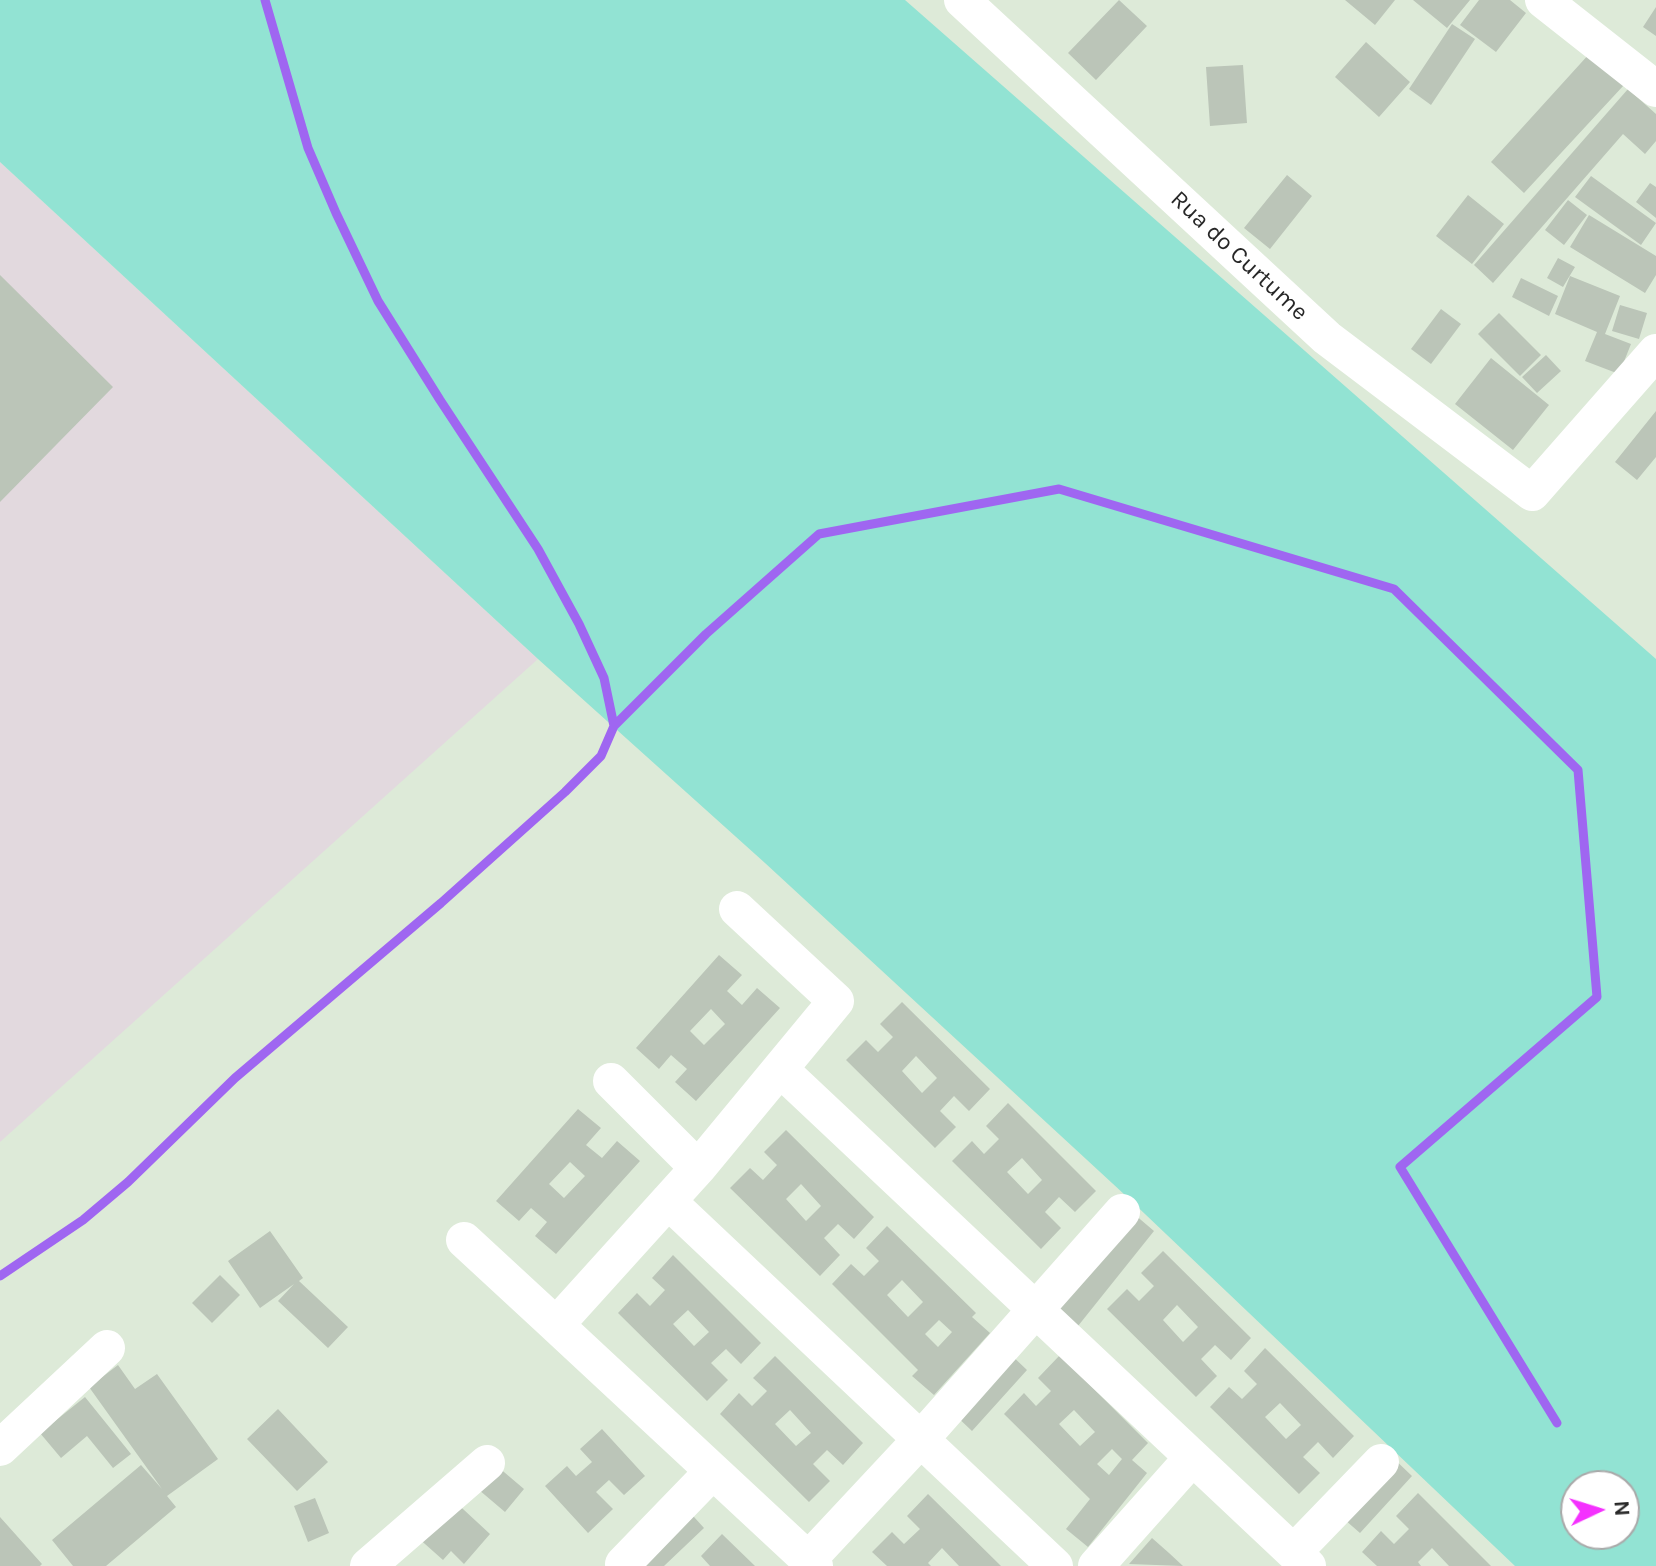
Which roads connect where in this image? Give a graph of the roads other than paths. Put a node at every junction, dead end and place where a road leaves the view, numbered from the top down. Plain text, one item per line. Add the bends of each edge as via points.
1 (962, 0) edge
2 (1543, 0) edge
3 (1656, 89) edge
4 (1656, 352) edge
5 (737, 909) dead end
6 (780, 1069) junction
7 (611, 1081) dead end
8 (698, 1168) junction
9 (668, 1201) junction
10 (1122, 1212) dead end
11 (464, 1240) dead end
12 (1036, 1308) junction
13 (556, 1325) junction
14 (107, 1348) dead end
15 (921, 1439) junction
16 (0, 1448) edge
17 (1192, 1458) junction
18 (1381, 1462) dead end
19 (487, 1463) dead end
20 (713, 1471) junction
21 (1301, 1559) edge
22 (811, 1563) edge
23 (623, 1564) dead end
24 (368, 1566) edge
25 (1055, 1566) edge
26 (1096, 1566) edge

1 - 4 street, Rua do Curtume via 1327,338 1532,493
2 - 3 street
5 - 6 street via 836,1001
6 - 8 street
6 - 12 street
7 - 8 street
8 - 9 street
9 - 13 street
9 - 15 street
10 - 12 street
11 - 13 street
12 - 15 street
12 - 17 street
13 - 20 street
14 - 16 street
15 - 22 street
15 - 25 street
17 - 21 street
17 - 26 street
18 - 21 street
19 - 24 street
20 - 22 street
20 - 23 street

